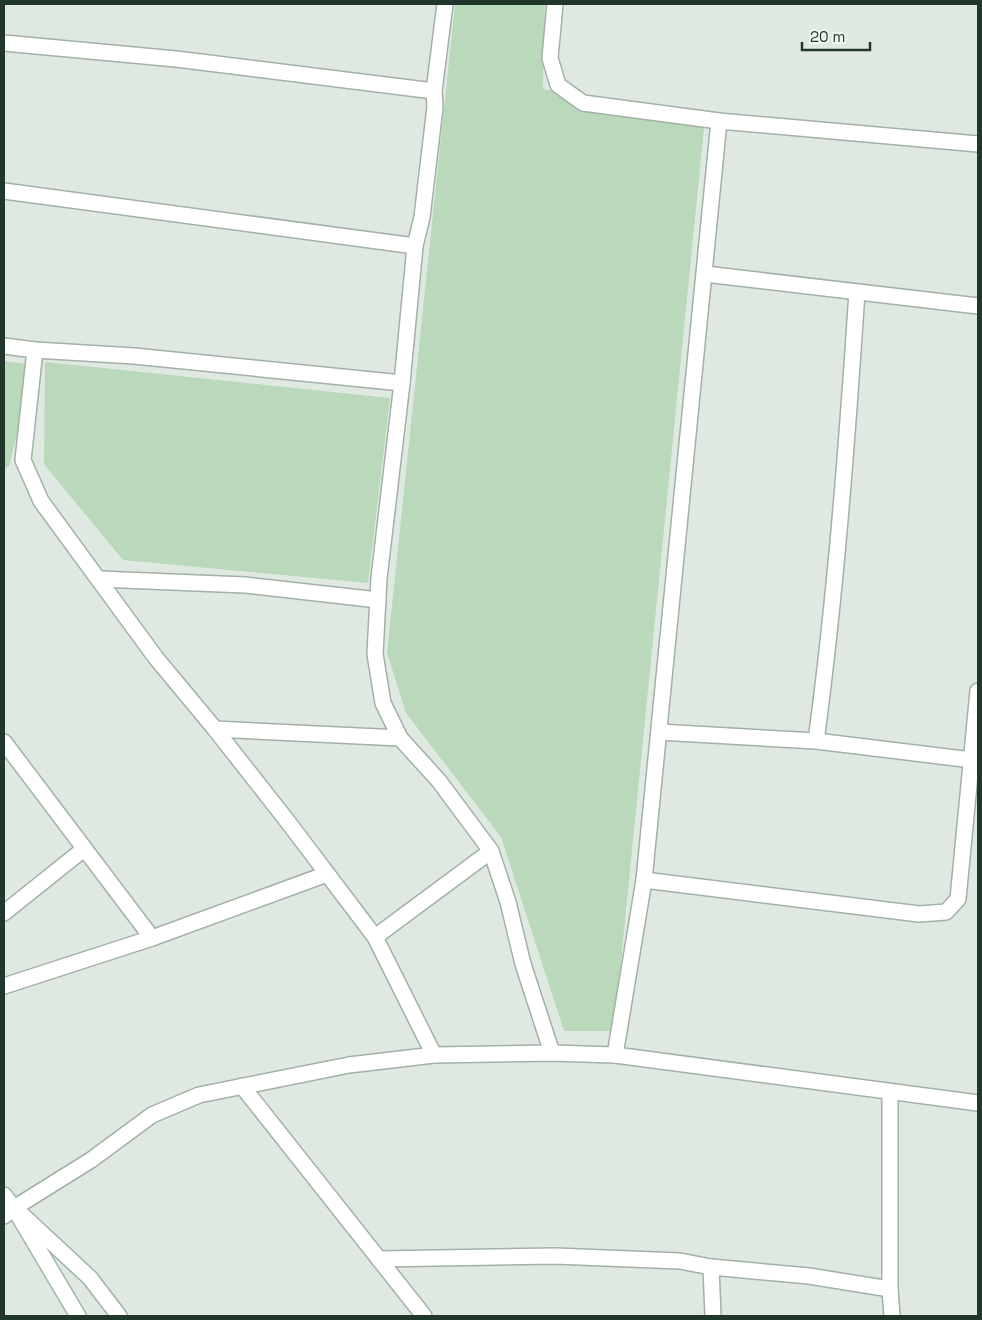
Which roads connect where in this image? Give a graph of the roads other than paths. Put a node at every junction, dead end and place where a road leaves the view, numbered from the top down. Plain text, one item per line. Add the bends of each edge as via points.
1 (445, 4) edge
2 (555, 4) edge
3 (4, 43) edge
4 (434, 91) junction
5 (719, 120) junction
6 (978, 144) edge
7 (4, 190) edge
8 (415, 246) junction
9 (705, 274) junction
10 (857, 292) junction
11 (978, 306) edge
12 (4, 346) edge
13 (35, 350) junction
14 (402, 383) junction
15 (99, 579) junction
16 (378, 600) junction
17 (978, 692) edge
18 (215, 729) junction
19 (659, 732) junction
20 (400, 738) junction
21 (816, 741) junction
22 (4, 742) edge
23 (972, 760) junction
24 (84, 849) junction
25 (491, 851) junction
26 (327, 874) junction
27 (644, 880) junction
28 (5, 908) edge
29 (375, 937) junction
30 (152, 938) junction
31 (4, 986) edge
32 (552, 1053) junction
33 (434, 1055) junction
34 (615, 1055) junction
35 (242, 1086) junction
36 (890, 1092) junction
37 (978, 1103) edge
38 (4, 1194) edge
39 (9, 1212) edge
40 (379, 1259) junction
41 (711, 1267) junction
42 (890, 1289) junction
43 (78, 1316) edge
44 (119, 1316) edge
45 (424, 1316) edge
46 (713, 1316) edge
47 (892, 1316) edge

1 - 4 street
2 - 5 street via 550,58 558,85 583,103
3 - 4 street via 176,59
4 - 8 street via 424,198
5 - 6 street
5 - 9 street
7 - 8 street
8 - 14 street
9 - 10 street
9 - 19 street
10 - 11 street
10 - 21 street via 842,510
12 - 13 street
13 - 14 street via 134,356
13 - 15 street via 22,460 41,501
14 - 16 street
15 - 16 street via 246,585
15 - 18 street via 156,658
16 - 20 street via 375,654 384,703
17 - 23 street
18 - 20 street
18 - 26 street
19 - 21 street
19 - 27 street
20 - 25 street via 439,781
21 - 23 street
22 - 24 street
23 - 27 street via 958,899 946,912 919,914
24 - 28 street
24 - 30 street
25 - 29 street
25 - 32 street
26 - 29 street
26 - 30 street
27 - 34 street
29 - 33 street
30 - 31 street
32 - 33 street
32 - 34 street
33 - 35 street via 349,1065
34 - 36 street
35 - 39 street via 199,1095 152,1115 91,1160
35 - 40 street
36 - 37 street
36 - 42 street
38 - 39 street
39 - 43 street
39 - 44 street via 90,1278
40 - 41 street via 555,1256 680,1261
40 - 45 street
41 - 42 street via 809,1276
41 - 46 street
42 - 47 street

